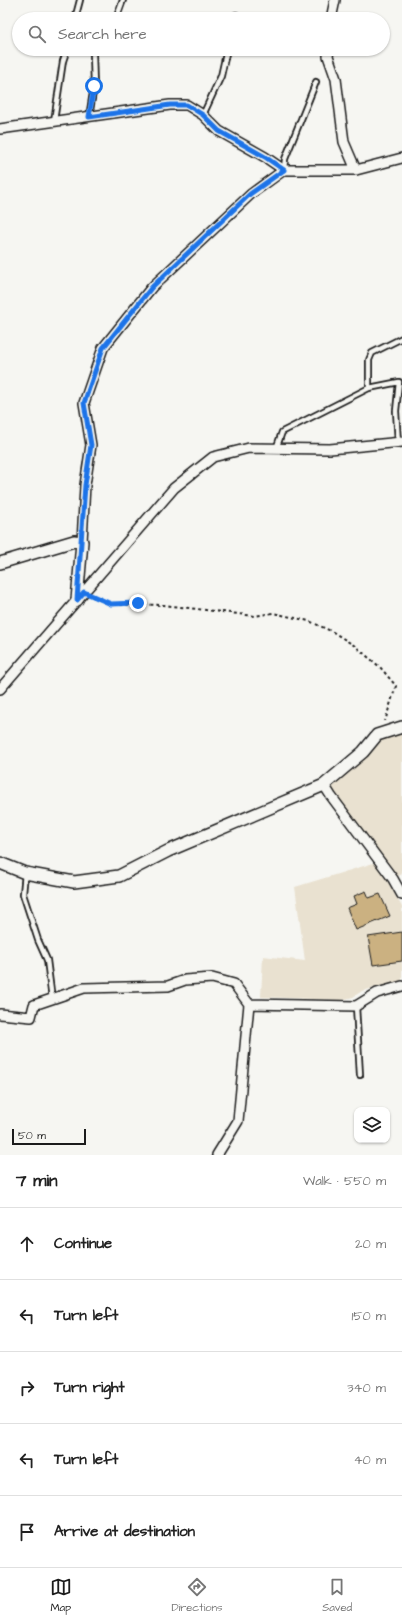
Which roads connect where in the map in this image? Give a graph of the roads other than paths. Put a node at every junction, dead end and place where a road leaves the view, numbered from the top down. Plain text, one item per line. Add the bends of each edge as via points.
1 (80, 0) edge
2 (123, 0) edge
3 (335, 0) edge
4 (77, 12) edge
5 (119, 12) edge
6 (332, 12) edge
7 (65, 56) edge
8 (93, 56) edge
9 (226, 56) edge
10 (328, 56) edge
11 (316, 82) dead end
12 (203, 115) junction
13 (89, 117) junction
14 (54, 121) junction
15 (0, 129) edge
16 (402, 158) edge
17 (284, 170) junction
18 (356, 170) junction
19 (402, 338) edge
20 (369, 388) junction
21 (400, 442) edge
22 (276, 449) junction
23 (82, 542) junction
24 (0, 564) edge
25 (80, 596) junction
26 (0, 689) edge
27 (402, 727) edge
28 (324, 785) junction
29 (0, 863) edge
30 (25, 873) junction
31 (402, 895) edge
32 (402, 986) edge
33 (52, 999) junction
34 (249, 1004) junction
35 (356, 1006) junction
36 (0, 1014) edge
37 (360, 1075) dead end
38 (217, 1155) edge

1 - 4 lane
2 - 5 lane
3 - 6 street
7 - 14 lane
8 - 13 lane via 94,86
9 - 12 lane via 221,76
10 - 18 street via 336,79 344,142
11 - 17 lane via 285,159
12 - 13 street via 187,105 170,105
12 - 17 street via 219,131
13 - 14 street
14 - 15 street
16 - 18 street
17 - 18 street
17 - 23 street via 250,194 152,287 103,348 84,403 91,445 85,485
19 - 20 lane via 372,353 369,360
20 - 21 lane via 399,382 396,411
20 - 22 lane via 282,432
21 - 22 street via 330,449
22 - 25 street via 249,448 213,457 174,488
23 - 24 street via 74,541
23 - 25 street
25 - 26 street
27 - 28 street via 377,735 363,752
28 - 30 street via 168,852 119,876 74,882
28 - 31 street
29 - 30 street
30 - 33 lane via 23,894 47,960
32 - 35 street via 377,993
33 - 34 street via 84,988 168,986 186,980 212,978 234,984
33 - 36 street via 34,1005 31,1017
34 - 35 street
34 - 38 street via 238,1121
35 - 37 lane

